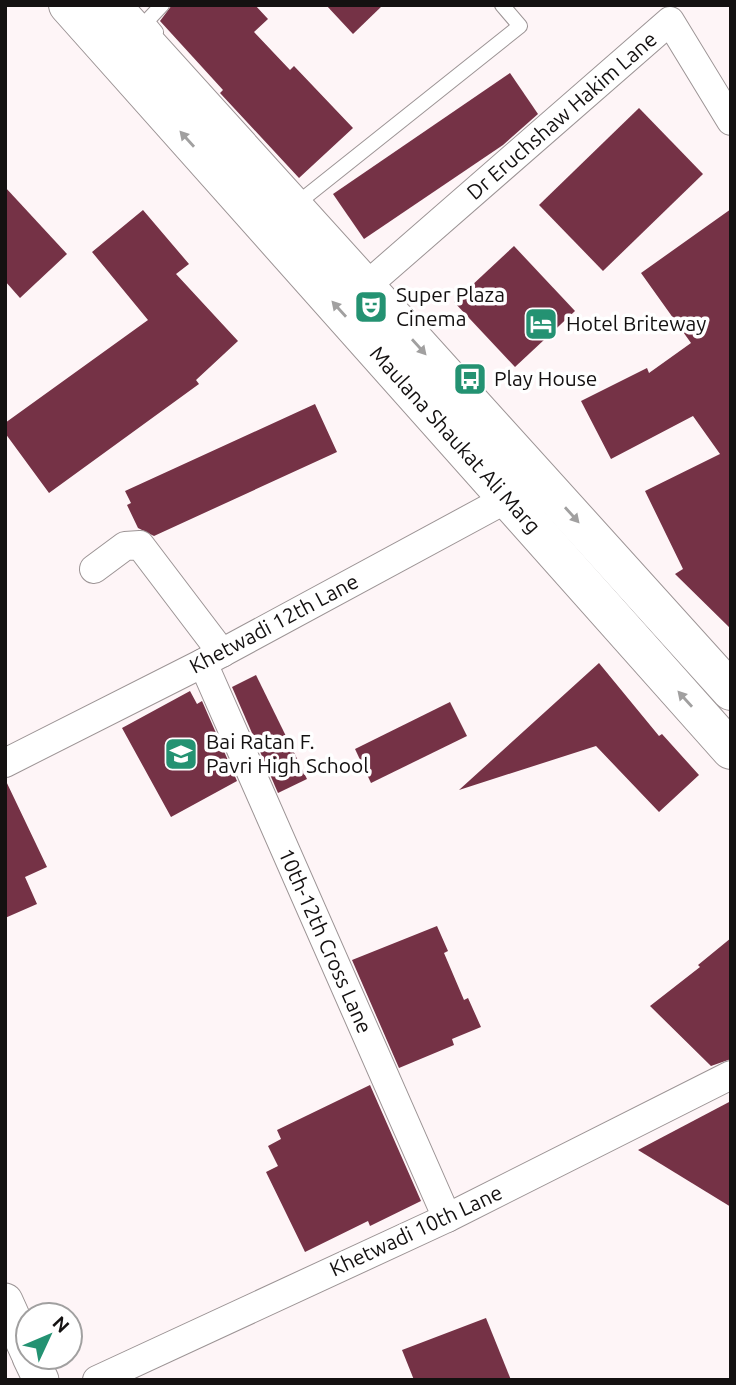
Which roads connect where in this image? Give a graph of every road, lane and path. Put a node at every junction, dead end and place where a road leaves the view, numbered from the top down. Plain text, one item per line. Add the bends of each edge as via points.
1 (68, 5) edge
2 (111, 5) edge
3 (162, 5) edge
4 (502, 5) edge
5 (172, 74) junction
6 (731, 121) edge
7 (293, 207) junction
8 (365, 287) junction
9 (540, 479) junction
10 (507, 499) junction
11 (94, 569) dead end
12 (213, 658) junction
13 (731, 691) edge
14 (731, 750) edge
15 (5, 763) edge
16 (731, 1075) edge
17 (447, 1218) junction
18 (5, 1301) edge
19 (14, 1321) edge
20 (97, 1380) edge

10 -> 1 main road, Maulana Shaukat Ali Marg
2 - 5 main road, Maulana Shaukat Ali Marg
3 - 5 lane via 147,21 184,63
4 - 7 lane via 520,26
5 - 7 main road, Maulana Shaukat Ali Marg
6 - 8 street, Dr Eruchshaw Hakim Lane via 670,22
7 - 8 main road, Maulana Shaukat Ali Marg
8 -> 9 main road, Maulana Shaukat Ali Marg
9 - 10 street, Khetwadi 12th Lane
9 -> 13 main road, Maulana Shaukat Ali Marg
10 - 12 street, Khetwadi 12th Lane
14 -> 10 main road, Maulana Shaukat Ali Marg
11 - 12 street, 10th-12th Cross Lane via 125,546 140,545
12 - 15 street, Khetwadi 12th Lane
12 - 17 street, 10th-12th Cross Lane
16 - 17 street, Khetwadi 10th Lane
17 - 20 street, Khetwadi 10th Lane
18 - 19 street

